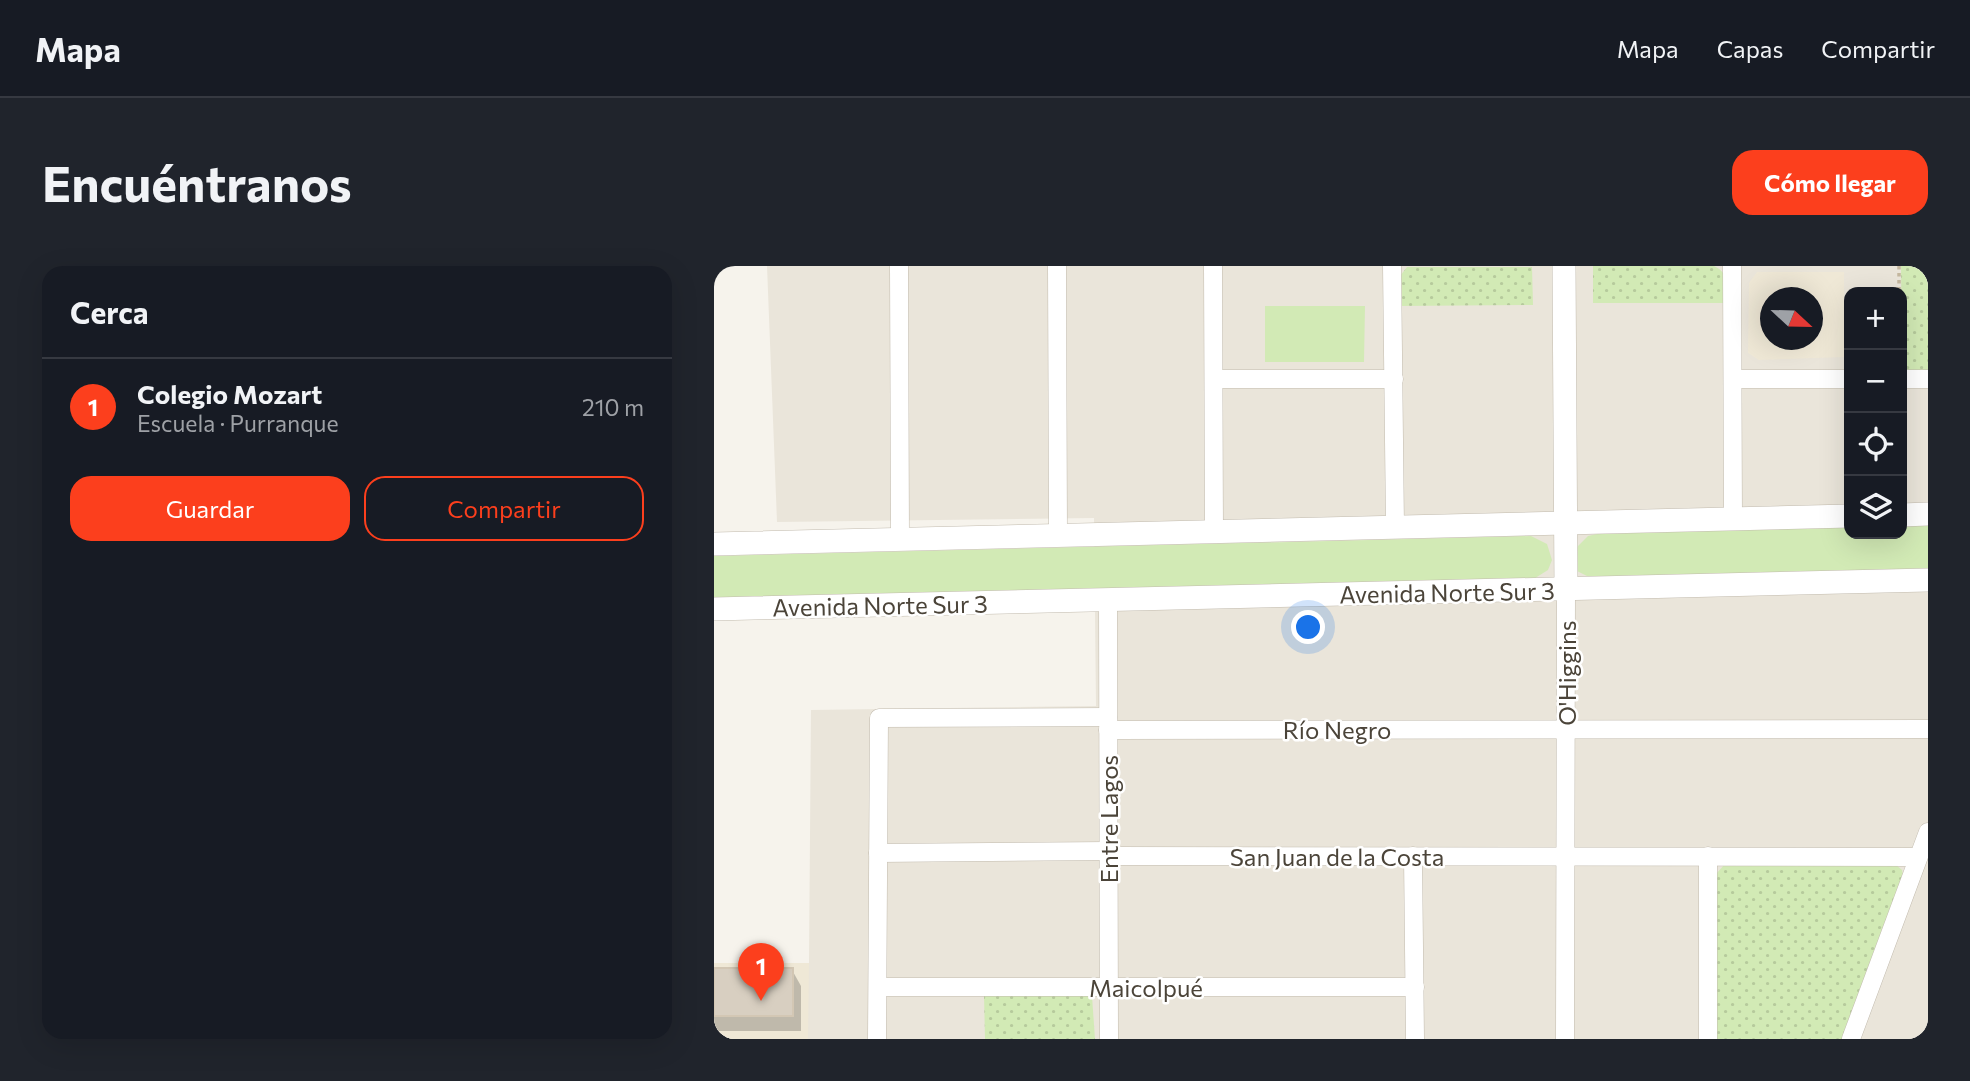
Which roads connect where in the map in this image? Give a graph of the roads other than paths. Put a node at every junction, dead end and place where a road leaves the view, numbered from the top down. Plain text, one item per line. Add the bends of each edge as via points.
1 (899, 266) edge
2 (1057, 266) edge
3 (1213, 266) edge
4 (1392, 266) edge
5 (1564, 266) edge
6 (1732, 266) edge
7 (1214, 379) junction
8 (1394, 379) junction
9 (1733, 379) junction
10 (1844, 379) edge
11 (1907, 379) edge
12 (1928, 379) edge
13 (1928, 514) edge
14 (1907, 515) edge
15 (1844, 516) edge
16 (1733, 519) junction
17 (1566, 523) junction
18 (1395, 527) junction
19 (1214, 532) junction
20 (1058, 536) junction
21 (900, 540) junction
22 (714, 544) edge
23 (1928, 580) edge
24 (1566, 589) junction
25 (1108, 600) junction
26 (714, 609) edge
27 (1108, 723) junction
28 (1566, 729) junction
29 (1928, 729) edge
30 (1928, 832) edge
31 (878, 853) junction
32 (1108, 853) junction
33 (1413, 856) junction
34 (1566, 856) junction
35 (1708, 856) junction
36 (1918, 857) junction
37 (878, 987) junction
38 (1109, 987) junction
39 (1415, 987) junction
40 (877, 1039) edge
41 (1109, 1039) edge
42 (1415, 1039) edge
43 (1565, 1039) edge
44 (1709, 1039) edge
45 (1851, 1039) edge

1 - 21 street
2 - 20 street
3 - 7 street
4 - 8 street
5 - 17 street, O'Higgins
6 - 9 street
7 - 8 street
7 - 19 street
8 - 18 street
9 - 10 street
9 - 16 street
11 - 12 street
13 - 14 street
15 - 16 street
16 - 17 street
17 - 18 street
17 - 24 street, O'Higgins
18 - 19 street
19 - 20 street
20 - 21 street
21 - 22 street
23 - 24 street, Avenida Norte Sur 3
24 - 25 street, Avenida Norte Sur 3
24 - 28 street, O'Higgins
25 - 26 street, Avenida Norte Sur 3
25 - 27 street, Entre Lagos
27 - 28 street, Río Negro
27 - 31 street, Río Negro via 879,718
27 - 32 street, Entre Lagos
28 - 29 street, Río Negro
28 - 34 street, O'Higgins
30 - 36 street
31 - 32 street, San Juan de la Costa
31 - 37 street
32 - 33 street, San Juan de la Costa
32 - 38 street, Entre Lagos
33 - 34 street, San Juan de la Costa
33 - 39 street
34 - 35 street, San Juan de la Costa
34 - 43 street, O'Higgins
35 - 36 street, San Juan de la Costa
35 - 44 street
36 - 45 street
37 - 38 street, Maicolpué
37 - 40 street
38 - 39 street, Maicolpué
38 - 41 street, Entre Lagos
39 - 42 street

